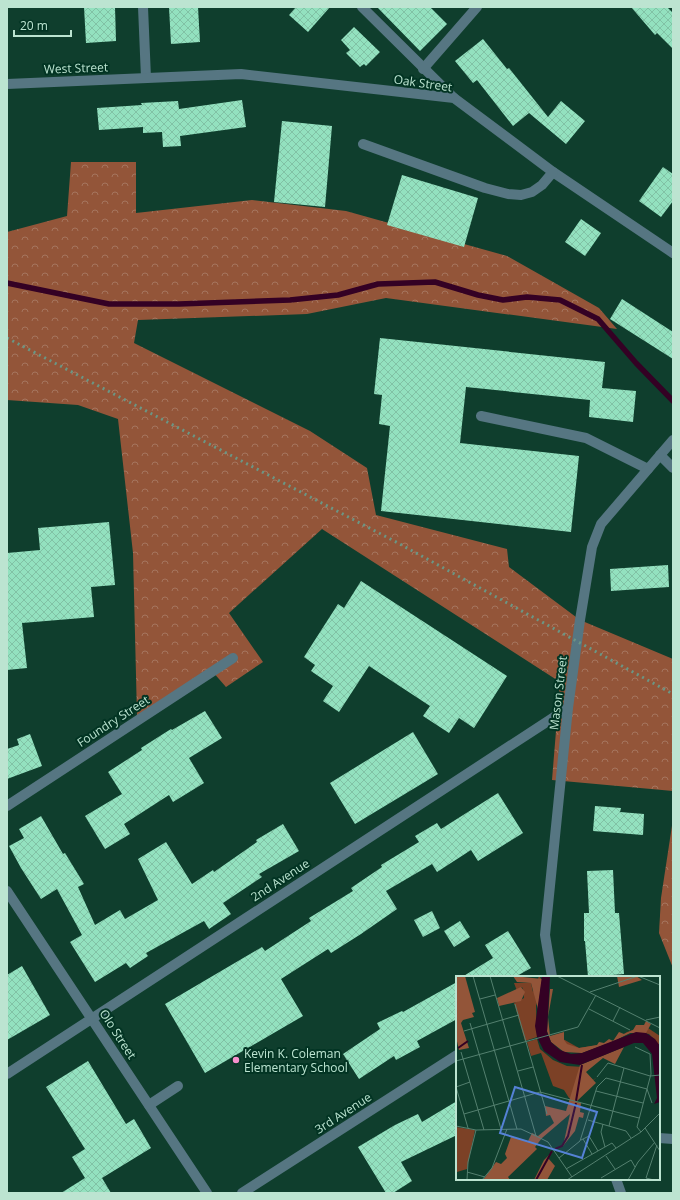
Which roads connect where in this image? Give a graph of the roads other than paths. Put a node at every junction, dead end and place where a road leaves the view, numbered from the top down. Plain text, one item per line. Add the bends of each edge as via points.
1 (143, 7) edge
2 (362, 7) edge
3 (477, 7) edge
4 (423, 69) junction
5 (146, 78) junction
6 (7, 84) edge
7 (454, 98) junction
8 (363, 144) dead end
9 (553, 172) junction
10 (673, 253) edge
11 (481, 416) dead end
12 (673, 440) edge
13 (660, 455) junction
14 (673, 468) edge
15 (648, 469) junction
16 (232, 658) dead end
17 (568, 708) junction
18 (7, 806) edge
19 (7, 891) edge
20 (552, 976) edge
21 (92, 1018) junction
22 (456, 1056) edge
23 (7, 1074) edge
24 (178, 1086) dead end
25 (149, 1104) junction
26 (660, 1138) edge
27 (673, 1139) edge
28 (616, 1180) edge
29 (207, 1193) edge
30 (242, 1193) edge
31 (621, 1193) edge

1 - 5 street
2 - 4 street
3 - 4 street
4 - 7 street
5 - 6 street, West Street
5 - 7 street, Oak Street via 242,74
7 - 9 street, Oak Street
8 - 9 street via 508,194 521,195 532,192
9 - 10 street, Oak Street
11 - 15 street via 586,438
12 - 13 street, Mason Street
13 - 14 street
13 - 15 street, Mason Street
15 - 17 street, Mason Street via 602,524 592,547
16 - 18 street, Foundry Street
17 - 20 street, Mason Street via 545,935
17 - 21 street, 2nd Avenue
19 - 21 street, Olo Street
21 - 23 street, 2nd Avenue
21 - 25 street, Olo Street
22 - 30 street, 3rd Avenue
24 - 25 street
25 - 29 street, Olo Street
26 - 27 street
28 - 31 street

